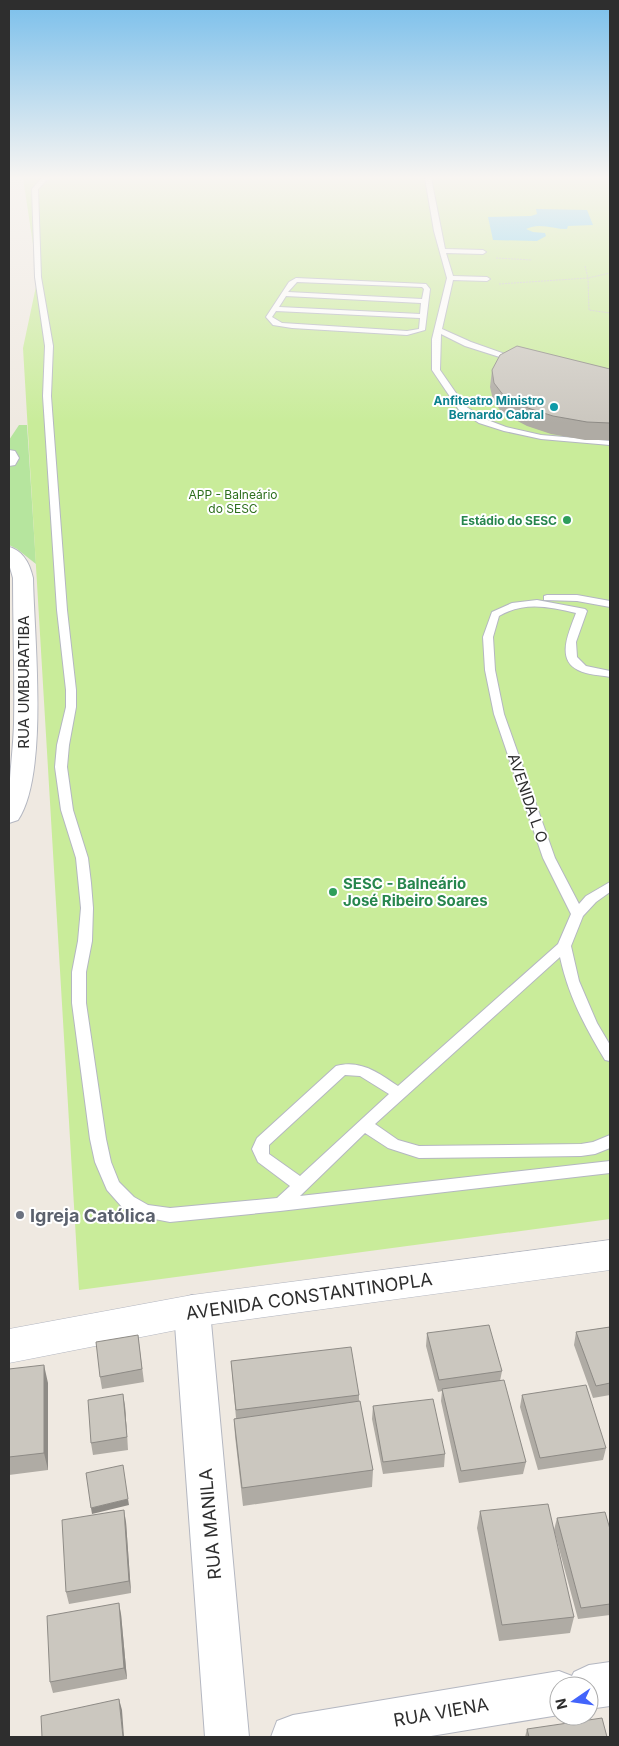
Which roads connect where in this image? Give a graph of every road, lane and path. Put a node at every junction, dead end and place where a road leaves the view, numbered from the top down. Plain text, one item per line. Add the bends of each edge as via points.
1 (37, 259) edge
2 (444, 259) edge
3 (521, 259) edge
4 (532, 260) dead end
5 (585, 266) dead end
6 (610, 274) edge
7 (588, 278) junction
8 (487, 279) dead end
9 (449, 282) junction
10 (284, 294) junction
11 (431, 307) junction
12 (275, 308) junction
13 (610, 313) edge
14 (422, 316) junction
15 (438, 330) junction
16 (468, 344) junction
17 (444, 345) junction
18 (525, 361) edge
19 (610, 443) edge
20 (9, 553) edge
21 (530, 602) junction
22 (610, 604) edge
23 (610, 674) edge
24 (17, 733) edge
25 (9, 815) edge
26 (610, 886) edge
27 (577, 914) junction
28 (564, 946) junction
29 (610, 1056) edge
30 (399, 1094) junction
31 (364, 1125) junction
32 (610, 1141) edge
33 (610, 1167) edge
34 (301, 1185) junction
35 (280, 1204) junction
36 (610, 1254) edge
37 (192, 1311) junction
38 (9, 1346) edge
39 (549, 1694) edge
40 (227, 1737) edge
41 (293, 1737) edge

1 - 35 lane via 48,346 49,425 71,690 61,767 67,810 82,858 85,883 87,908 79,1003 103,1162 113,1186 128,1202 145,1211 170,1215
2 - 9 lane
3 - 4 path
5 - 7 path
6 - 7 path
7 - 9 path
7 - 13 path via 589,310
8 - 9 lane
9 - 11 lane
10 - 11 lane
10 - 11 lane via 296,280 424,284
10 - 12 lane
11 - 14 lane
11 - 15 lane
12 - 14 lane
12 - 14 lane via 268,317 276,324 407,333 422,330
15 - 16 lane
15 - 17 lane
16 - 17 lane
16 - 18 lane via 496,355
17 - 19 lane via 436,370 462,408 482,421 541,437
20 - 24 street, RUA UMBURATIBA via 20,565 23,578
21 - 22 lane via 545,598 578,598
21 - 23 lane, AVENIDA L O via 582,611 569,652 572,661 582,668
21 - 27 lane, AVENIDA L O via 508,606 495,614 488,637 490,670 499,714 549,858
24 - 25 street, RUA UMBURATIBA via 22,770
26 - 27 lane
27 - 28 lane
28 - 29 lane via 572,981 590,1024
28 - 30 lane
30 - 31 lane
30 - 34 lane via 362,1070 341,1070 262,1142 263,1158
31 - 32 lane via 393,1144 419,1152 581,1150
31 - 34 lane
33 - 35 lane
34 - 35 lane
36 - 37 street, AVENIDA CONSTANTINOPLA
37 - 38 street, AVENIDA CONSTANTINOPLA
37 - 40 street, RUA MANILA
39 - 41 street, RUA VIENA

